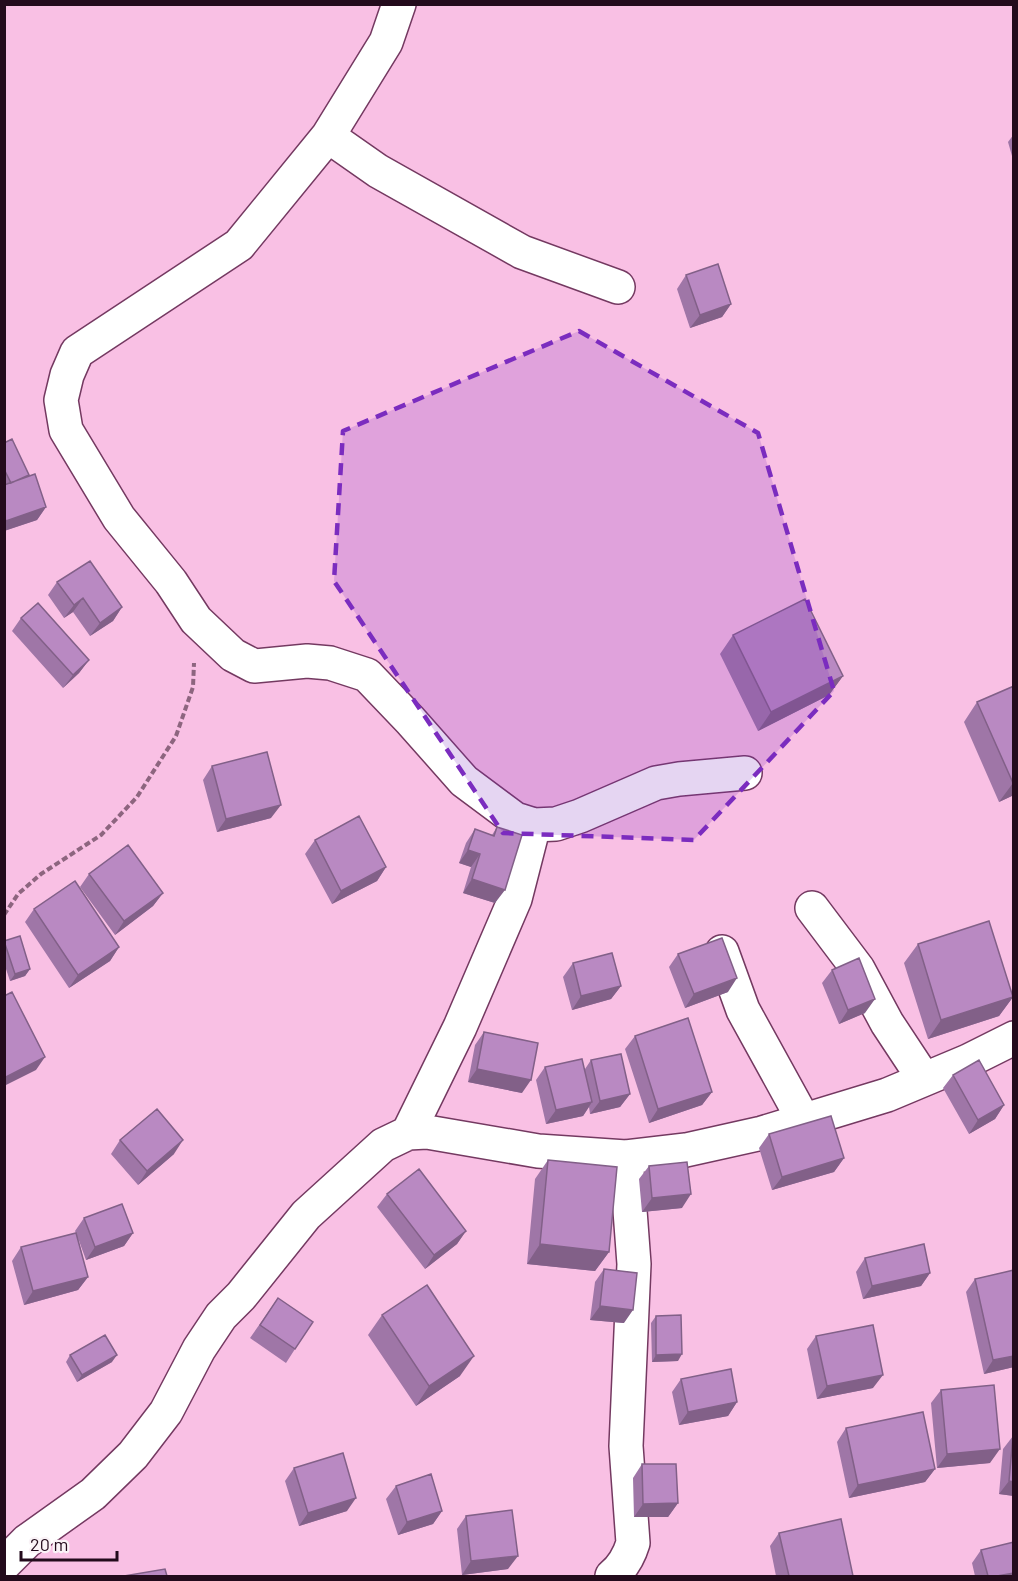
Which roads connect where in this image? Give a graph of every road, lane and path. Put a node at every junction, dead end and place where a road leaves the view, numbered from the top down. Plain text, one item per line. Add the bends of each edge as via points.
1 (399, 4) edge
2 (328, 136) junction
3 (618, 287) dead end
4 (196, 620) junction
5 (745, 773) dead end
6 (534, 825) junction
7 (812, 908) dead end
8 (4, 915) edge
9 (722, 952) edge
10 (1014, 1038) edge
11 (924, 1079) junction
12 (803, 1119) junction
13 (408, 1133) junction
14 (626, 1157) junction
15 (4, 1564) edge
16 (612, 1576) edge

1 - 2 street via 386,42
2 - 3 street via 378,171 522,252
2 - 4 street via 239,246 77,352 67,375 61,400 66,430 119,518
4 - 6 street via 233,655 254,666 307,661 330,663 367,675 464,781 515,819
4 - 8 path via 193,687 176,736 136,798 101,835 18,894
5 - 6 street via 656,783 580,816 556,824
6 - 13 street via 515,899 460,1027
7 - 11 street via 858,969
9 - 12 street via 743,1010
10 - 11 street
11 - 12 street via 887,1095
12 - 14 street via 686,1150
13 - 14 street via 427,1132 538,1151
13 - 15 street via 383,1145 306,1215 221,1316 199,1348 166,1412 133,1455 93,1494 27,1541
14 - 16 street via 634,1264 626,1446 633,1543 629,1555

